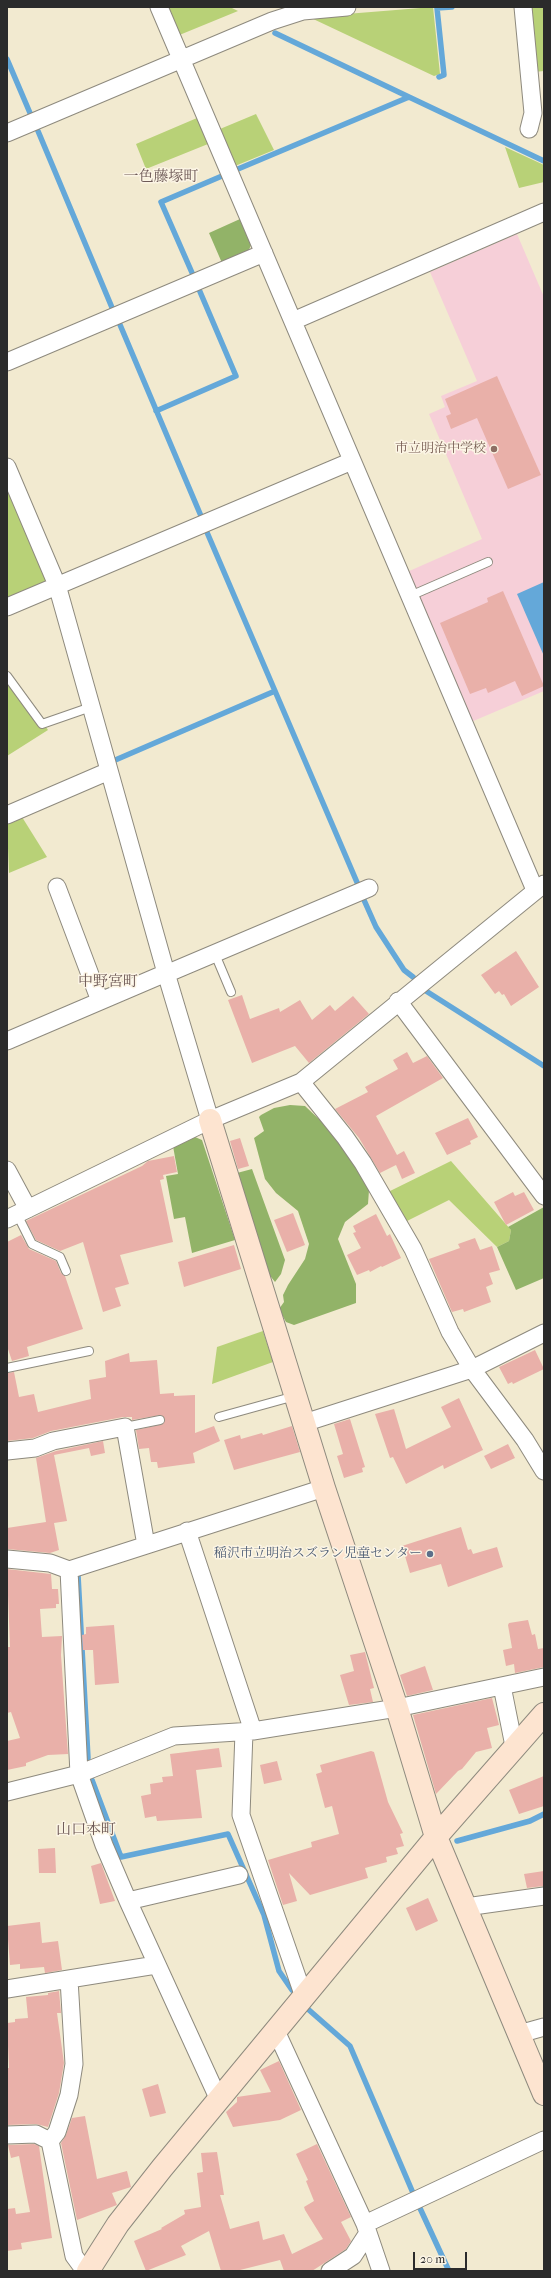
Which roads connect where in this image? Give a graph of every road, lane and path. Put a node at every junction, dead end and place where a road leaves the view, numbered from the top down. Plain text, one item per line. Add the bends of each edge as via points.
1 (159, 7) edge
2 (348, 7) edge
3 (523, 7) edge
4 (181, 59) junction
5 (529, 130) dead end
6 (7, 133) edge
7 (544, 212) edge
8 (264, 253) junction
9 (293, 321) junction
10 (7, 362) edge
11 (352, 461) junction
12 (7, 468) edge
13 (488, 562) dead end
14 (57, 585) junction
15 (410, 596) junction
16 (7, 607) edge
17 (7, 676) edge
18 (91, 707) junction
19 (109, 771) junction
20 (7, 815) edge
21 (57, 887) dead end
22 (540, 887) edge
23 (370, 888) dead end
24 (215, 954) junction
25 (166, 974) junction
26 (231, 992) dead end
27 (100, 1001) junction
28 (398, 1001) junction
29 (7, 1041) edge
30 (301, 1082) junction
31 (210, 1120) junction
32 (7, 1170) edge
33 (544, 1196) edge
34 (17, 1214) edge
35 (66, 1271) dead end
36 (544, 1333) edge
37 (88, 1351) dead end
38 (7, 1368) edge
39 (472, 1370) junction
40 (296, 1396) junction
41 (218, 1417) dead end
42 (160, 1420) dead end
43 (304, 1423) junction
44 (125, 1427) junction
45 (7, 1451) edge
46 (544, 1470) edge
47 (324, 1488) junction
48 (187, 1531) junction
49 (146, 1545) junction
50 (7, 1560) edge
51 (68, 1570) junction
52 (544, 1677) edge
53 (502, 1686) junction
54 (397, 1708) junction
55 (544, 1714) edge
56 (248, 1732) junction
57 (514, 1746) junction
58 (79, 1774) junction
59 (7, 1792) edge
60 (436, 1837) junction
61 (239, 1875) dead end
62 (544, 1896) edge
63 (128, 1901) junction
64 (466, 1907) junction
65 (156, 1966) junction
66 (69, 1979) junction
67 (7, 1989) edge
68 (304, 1997) junction
69 (544, 2027) edge
70 (276, 2030) junction
71 (519, 2034) junction
72 (544, 2094) edge
73 (219, 2100) junction
74 (7, 2135) edge
75 (544, 2140) edge
76 (50, 2141) junction
77 (366, 2229) junction
78 (86, 2271) edge
79 (330, 2271) edge
80 (381, 2271) edge

1 - 4 street
2 - 4 street via 304,11 272,20
3 - 5 street via 533,113
4 - 6 street
4 - 8 street
7 - 9 street
8 - 9 street
8 - 10 street
9 - 11 street
11 - 14 street
11 - 15 street
12 - 14 street
13 - 15 lane
14 - 16 street
14 - 18 street
15 - 22 street
17 - 18 lane via 42,724
18 - 19 street
19 - 20 street
19 - 25 street
21 - 27 street
22 - 28 street
23 - 24 street
24 - 25 street
24 - 26 lane
25 - 27 street
25 - 31 street
27 - 29 street
28 - 30 street
28 - 33 street
30 - 31 street
30 - 39 street via 345,1137 413,1249 450,1332
31 - 34 street
31 - 40 street
32 - 34 street
34 - 35 lane via 32,1244 60,1257
36 - 39 street
37 - 38 lane
39 - 43 street
39 - 46 street via 525,1440
40 - 41 lane
40 - 43 street
42 - 44 lane
43 - 47 street
44 - 45 street via 53,1441 35,1448
44 - 49 street
47 - 48 street
47 - 54 street
48 - 49 street
48 - 56 street
49 - 51 street
50 - 51 street via 50,1563
51 - 58 street
52 - 53 street
53 - 54 street
53 - 57 street
54 - 56 street
54 - 60 street
55 - 57 street
56 - 58 street via 174,1736
56 - 68 street via 241,1815
57 - 60 street
58 - 59 street
58 - 63 street via 104,1845
60 - 64 street
60 - 68 street
61 - 63 street
62 - 64 street
63 - 65 street
64 - 71 street
65 - 66 street
65 - 73 street
66 - 67 street
66 - 76 street via 74,2064 64,2110 57,2132
68 - 70 street
69 - 71 street
70 - 73 street
70 - 77 street
71 - 72 street
73 - 78 street via 118,2224
74 - 76 street via 36,2134
75 - 77 street
76 - 78 street via 74,2256
77 - 79 street via 353,2256
77 - 80 street

